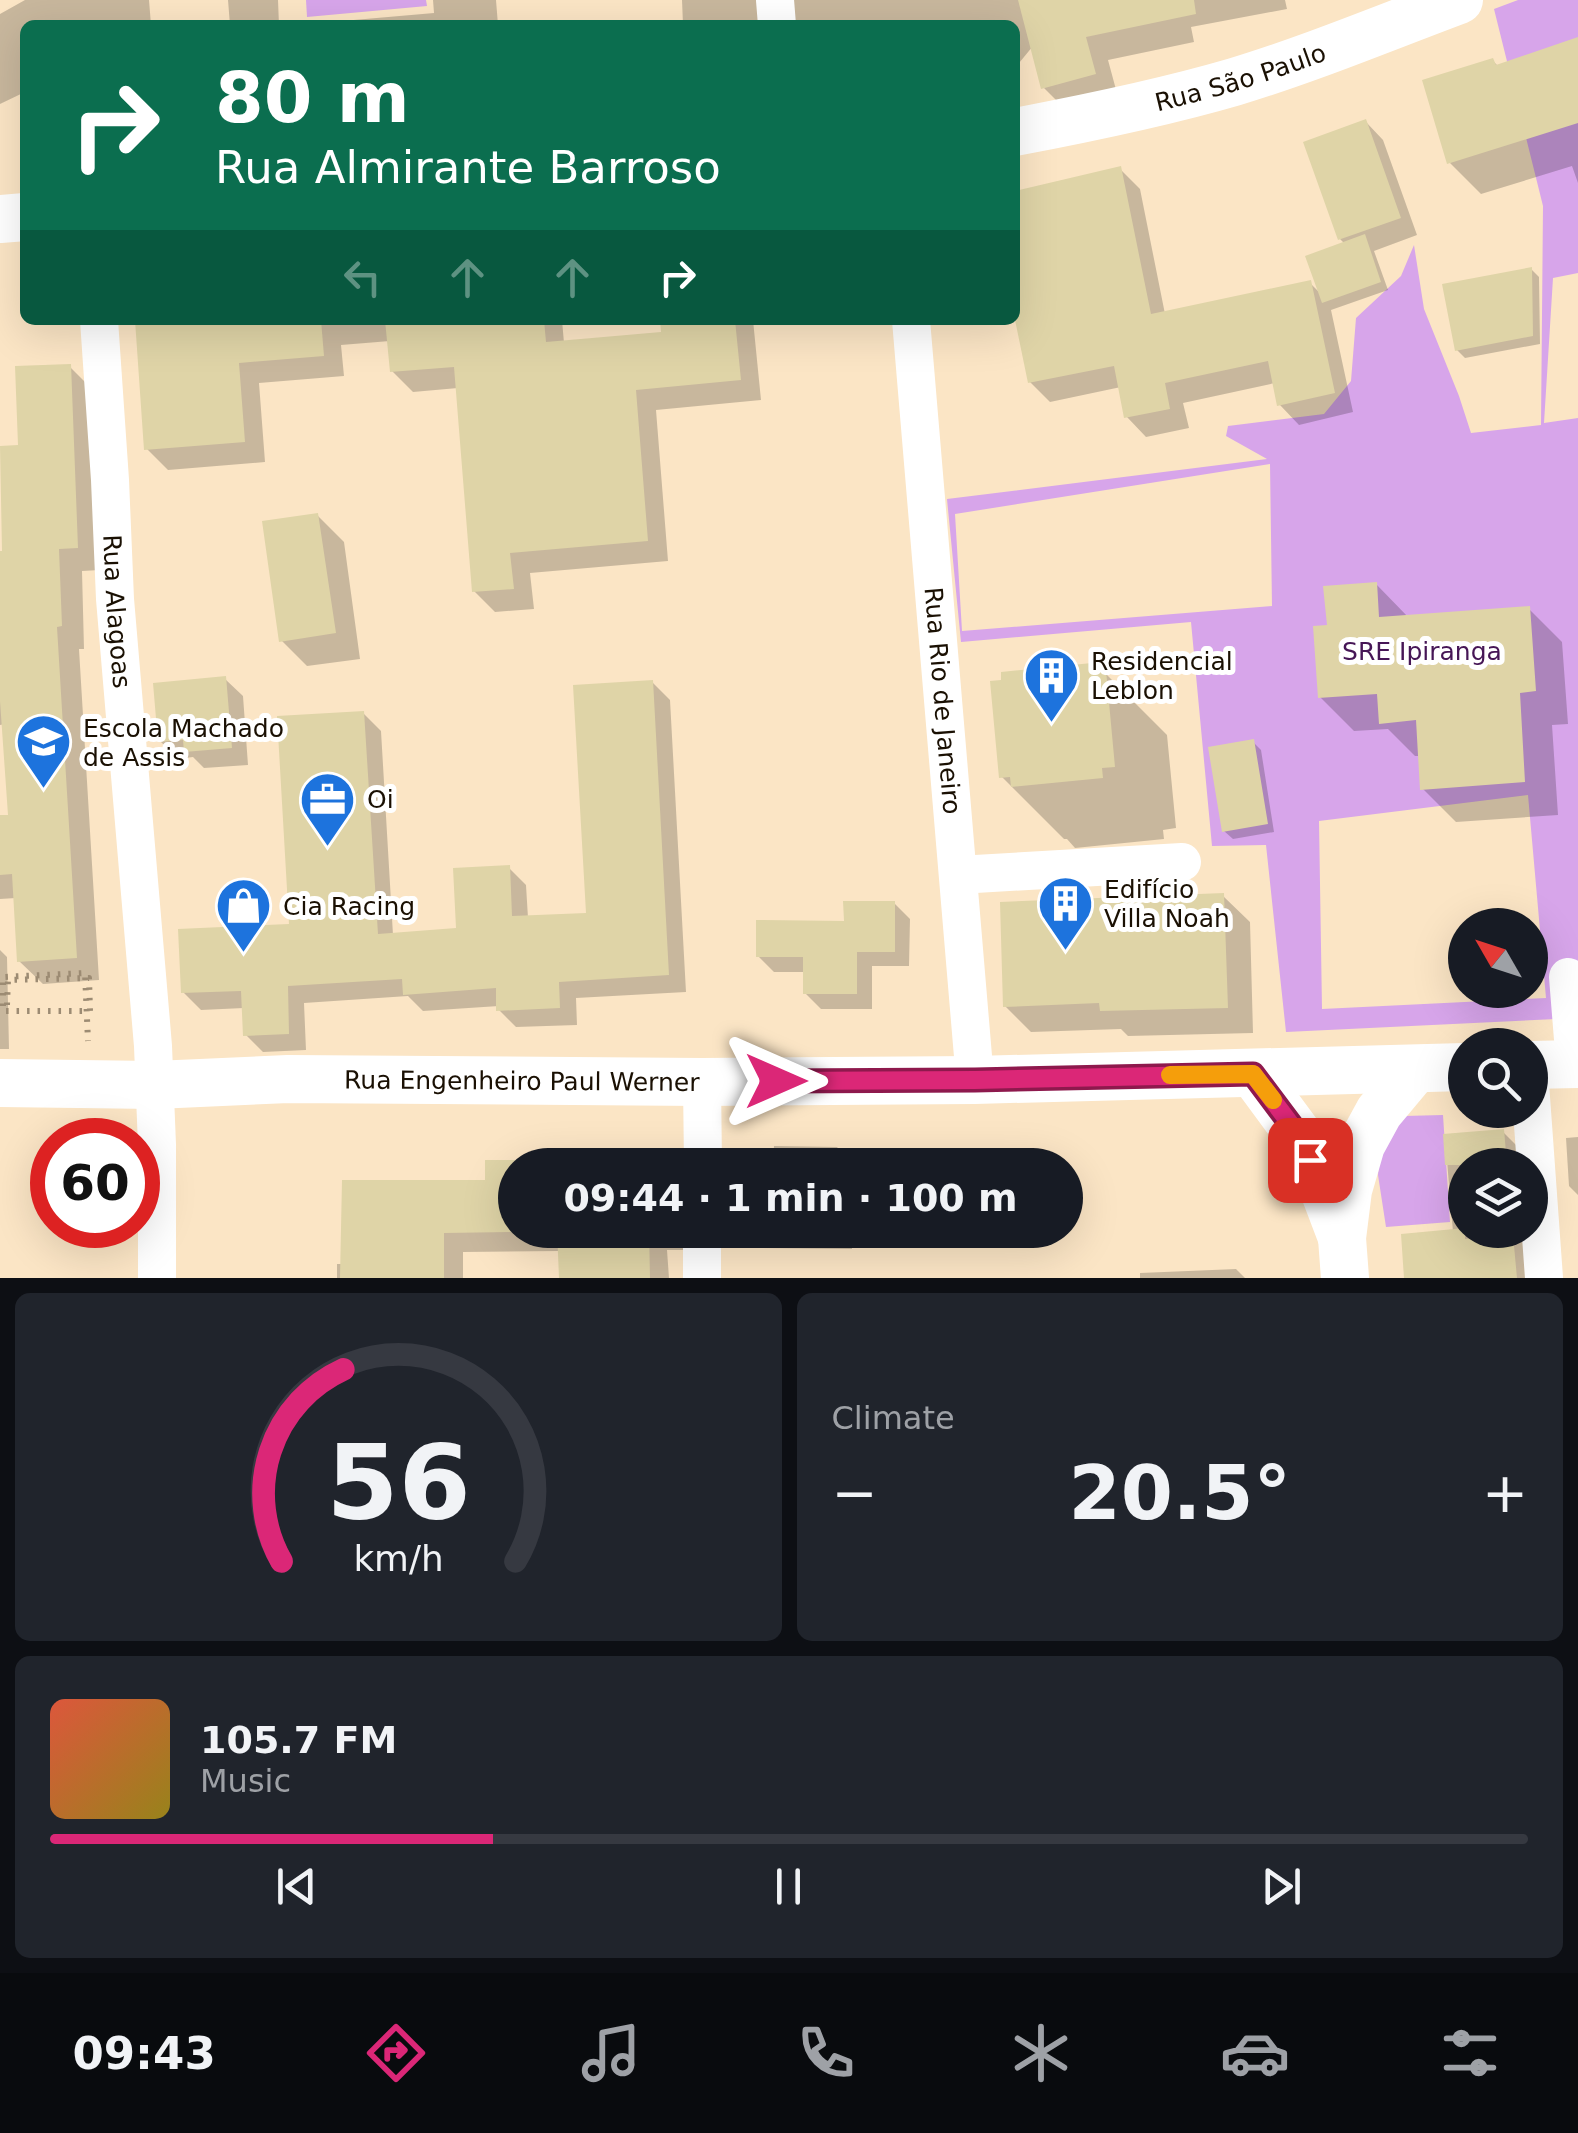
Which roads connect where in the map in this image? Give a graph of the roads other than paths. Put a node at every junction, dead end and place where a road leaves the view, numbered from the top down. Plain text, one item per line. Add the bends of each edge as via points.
1 (1459, 0) edge
2 (1020, 131) edge
3 (99, 325) edge
4 (911, 325) edge
5 (1182, 862) dead end
6 (958, 875) junction
7 (1568, 977) dead end
8 (1561, 1064) edge
9 (1448, 1068) edge
10 (1414, 1069) junction
11 (1253, 1074) junction
12 (975, 1080) junction
13 (702, 1082) junction
14 (0, 1084) edge
15 (155, 1085) junction
16 (1533, 1128) edge
17 (703, 1148) edge
18 (702, 1248) edge
19 (1344, 1258) edge
20 (157, 1278) edge
21 (702, 1278) edge
22 (1544, 1278) edge

1 - 2 main road, Rua São Paulo via 1236,81
3 - 15 street, Rua Alagoas
4 - 6 street, Rua Rio de Janeiro
5 - 6 street
6 - 12 street, Rua Rio de Janeiro
7 - 8 street
9 - 10 main road, Rua Engenheiro Paul Werner
10 - 11 main road, Rua Engenheiro Paul Werner
10 - 19 main road via 1361,1145 1348,1190
11 - 12 main road, Rua Engenheiro Paul Werner
11 - 19 main road via 1298,1134
12 - 13 main road, Rua Engenheiro Paul Werner
13 - 15 main road, Rua Engenheiro Paul Werner via 288,1079
13 - 17 street
14 - 15 main road, Rua Engenheiro Paul Werner
15 - 20 street, Rua Alagoas
16 - 22 street
18 - 21 street

